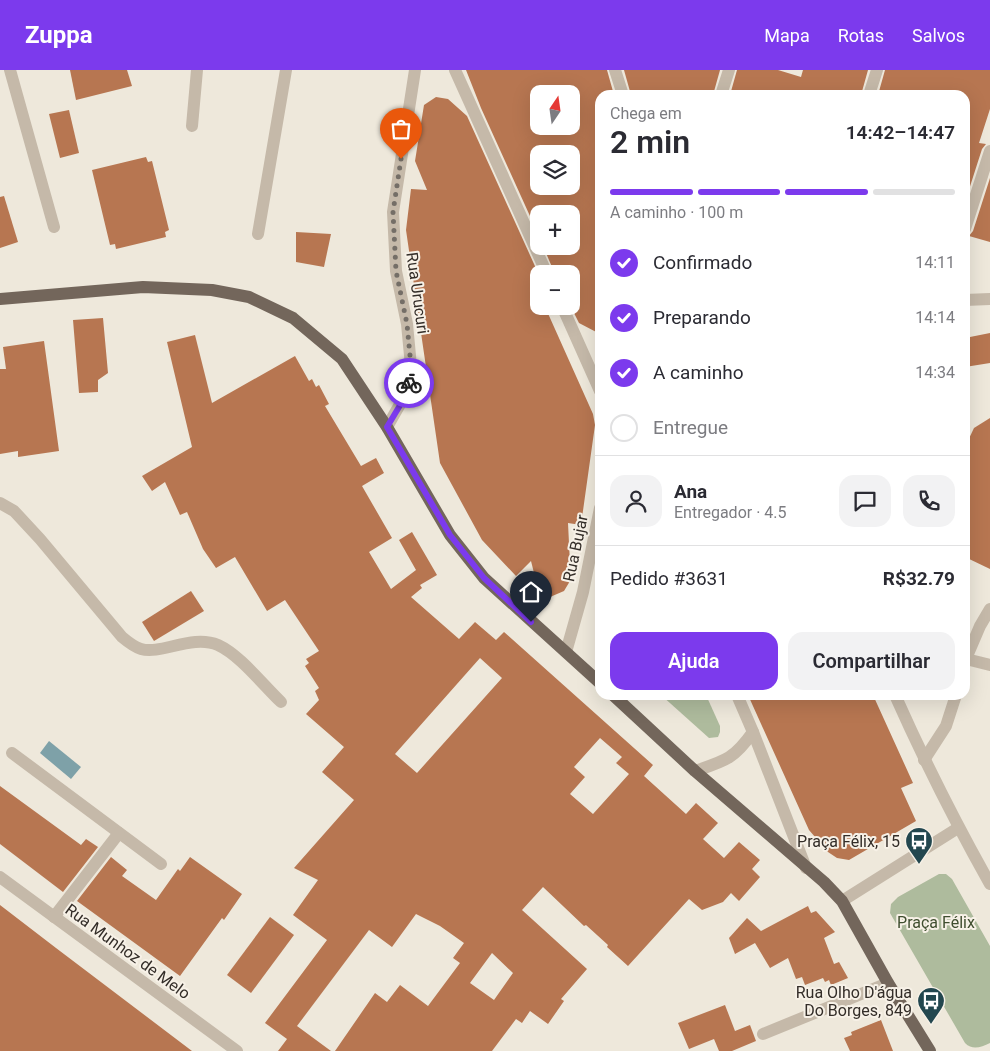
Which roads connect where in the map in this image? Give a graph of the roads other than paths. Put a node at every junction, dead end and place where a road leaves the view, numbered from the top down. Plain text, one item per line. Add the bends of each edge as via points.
1 (10, 70) edge
2 (197, 70) edge
3 (286, 70) edge
4 (415, 70) edge
5 (455, 70) edge
6 (615, 70) edge
7 (729, 70) edge
8 (877, 70) edge
9 (621, 90) edge
10 (723, 90) edge
11 (871, 90) edge
12 (192, 126) dead end
13 (990, 151) edge
14 (970, 213) edge
15 (54, 227) dead end
16 (258, 234) dead end
17 (543, 265) edge
18 (0, 299) edge
19 (990, 299) edge
20 (970, 300) edge
21 (566, 315) edge
22 (595, 380) edge
23 (387, 427) junction
24 (0, 503) edge
25 (595, 533) edge
26 (990, 609) edge
27 (970, 650) edge
28 (566, 652) junction
29 (970, 661) edge
30 (990, 665) edge
31 (595, 678) edge
32 (618, 700) edge
33 (739, 700) edge
34 (897, 700) edge
35 (954, 700) edge
36 (281, 702) dead end
37 (753, 732) junction
38 (12, 753) dead end
39 (924, 760) junction
40 (695, 771) junction
41 (958, 828) junction
42 (119, 833) junction
43 (161, 864) dead end
44 (806, 868) junction
45 (0, 877) edge
46 (990, 884) edge
47 (842, 901) junction
48 (54, 917) junction
49 (888, 983) junction
50 (763, 1034) dead end
51 (237, 1051) edge
52 (930, 1051) edge

1 - 15 street
2 - 12 street
3 - 16 street
4 - 23 street, Rua Urucuri via 393,212 396,271 407,324 411,366 408,392
5 - 17 street
6 - 9 street
7 - 10 street
8 - 11 street
13 - 14 street
18 - 23 main road via 143,287 212,290 249,297 293,318 342,359
19 - 20 street
21 - 22 street
23 - 28 main road via 450,535 484,578
24 - 36 street via 14,511 27,525 132,646 149,650 200,642 216,644 229,652
25 - 28 street, Rua Bujar
26 - 27 street
28 - 31 main road
29 - 30 street
32 - 40 main road
33 - 37 street
34 - 39 street
35 - 39 street via 946,726
37 - 40 street via 727,761
37 - 44 street
38 - 42 street
39 - 41 street
40 - 44 main road
41 - 46 street
41 - 47 street
42 - 43 street
42 - 48 street
44 - 47 main road
45 - 48 street, Rua Munhoz de Melo
47 - 49 main road
48 - 51 street, Rua Munhoz de Melo
49 - 50 street
49 - 52 main road

